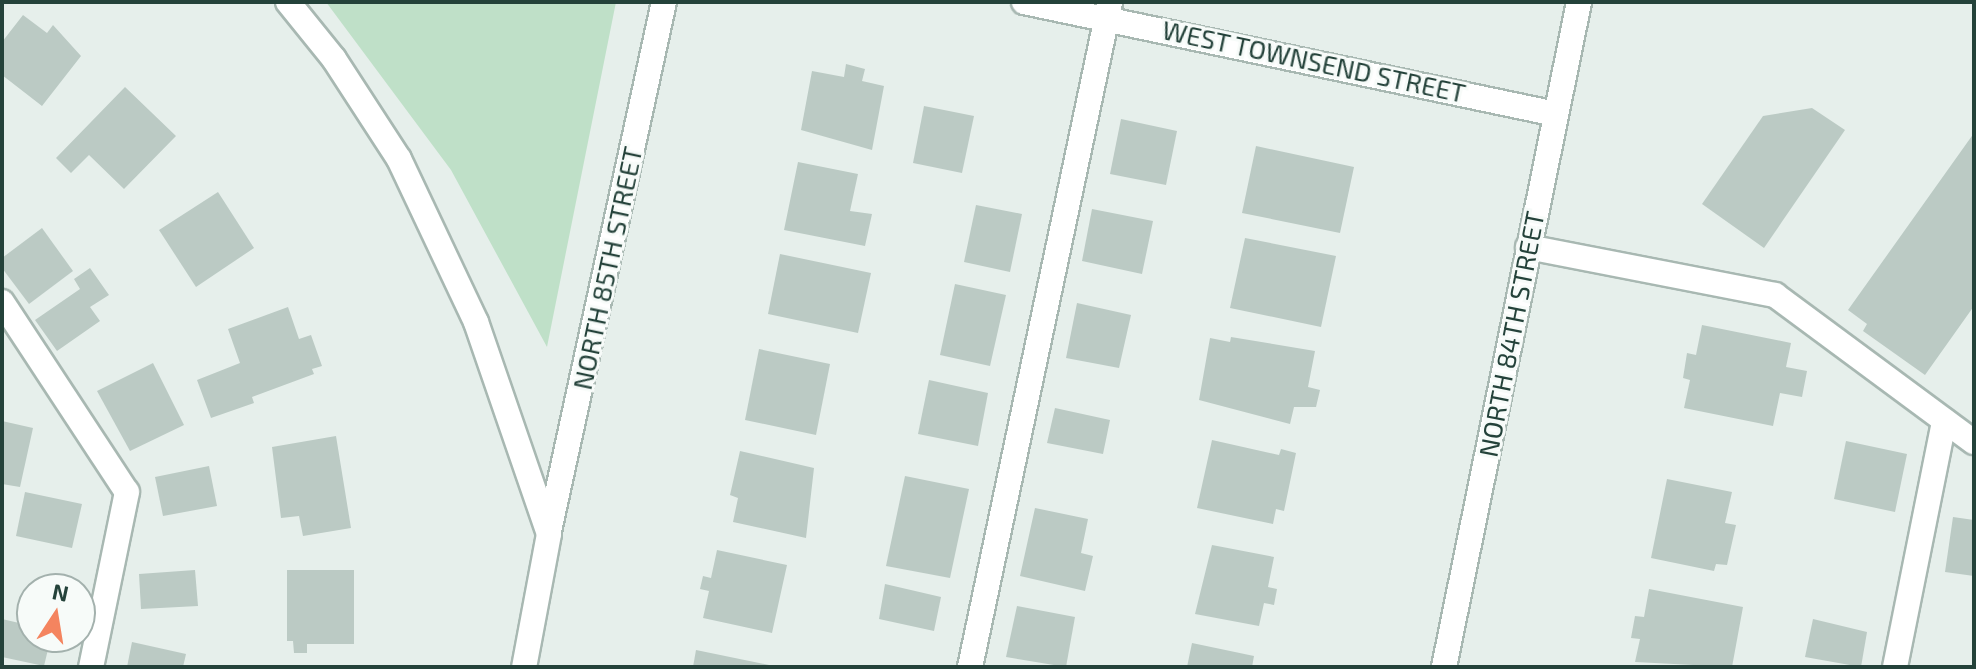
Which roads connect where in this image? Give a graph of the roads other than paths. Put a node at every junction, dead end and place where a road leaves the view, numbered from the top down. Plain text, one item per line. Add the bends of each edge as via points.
1 (288, 2) edge
2 (664, 2) edge
3 (1024, 2) edge
4 (1579, 2) edge
5 (1108, 9) edge
6 (1556, 114) junction
7 (1528, 247) junction
8 (2, 302) edge
9 (1944, 421) junction
10 (1974, 442) edge
11 (549, 534) junction
12 (91, 667) edge
13 (524, 667) edge
14 (970, 667) edge
15 (1444, 667) edge
16 (1895, 667) edge

1 - 11 street, NORTH 85TH STREET via 334,59 399,159 476,322
2 - 11 street, NORTH 85TH STREET
3 - 5 street, WEST TOWNSEND STREET
4 - 6 street, NORTH 84TH STREET
5 - 6 street, WEST TOWNSEND STREET
5 - 14 street
6 - 7 street, NORTH 84TH STREET
7 - 9 street via 1775,295
7 - 15 street, NORTH 84TH STREET
8 - 12 street via 127,492
9 - 10 street
9 - 16 street
11 - 13 street, NORTH 85TH STREET

